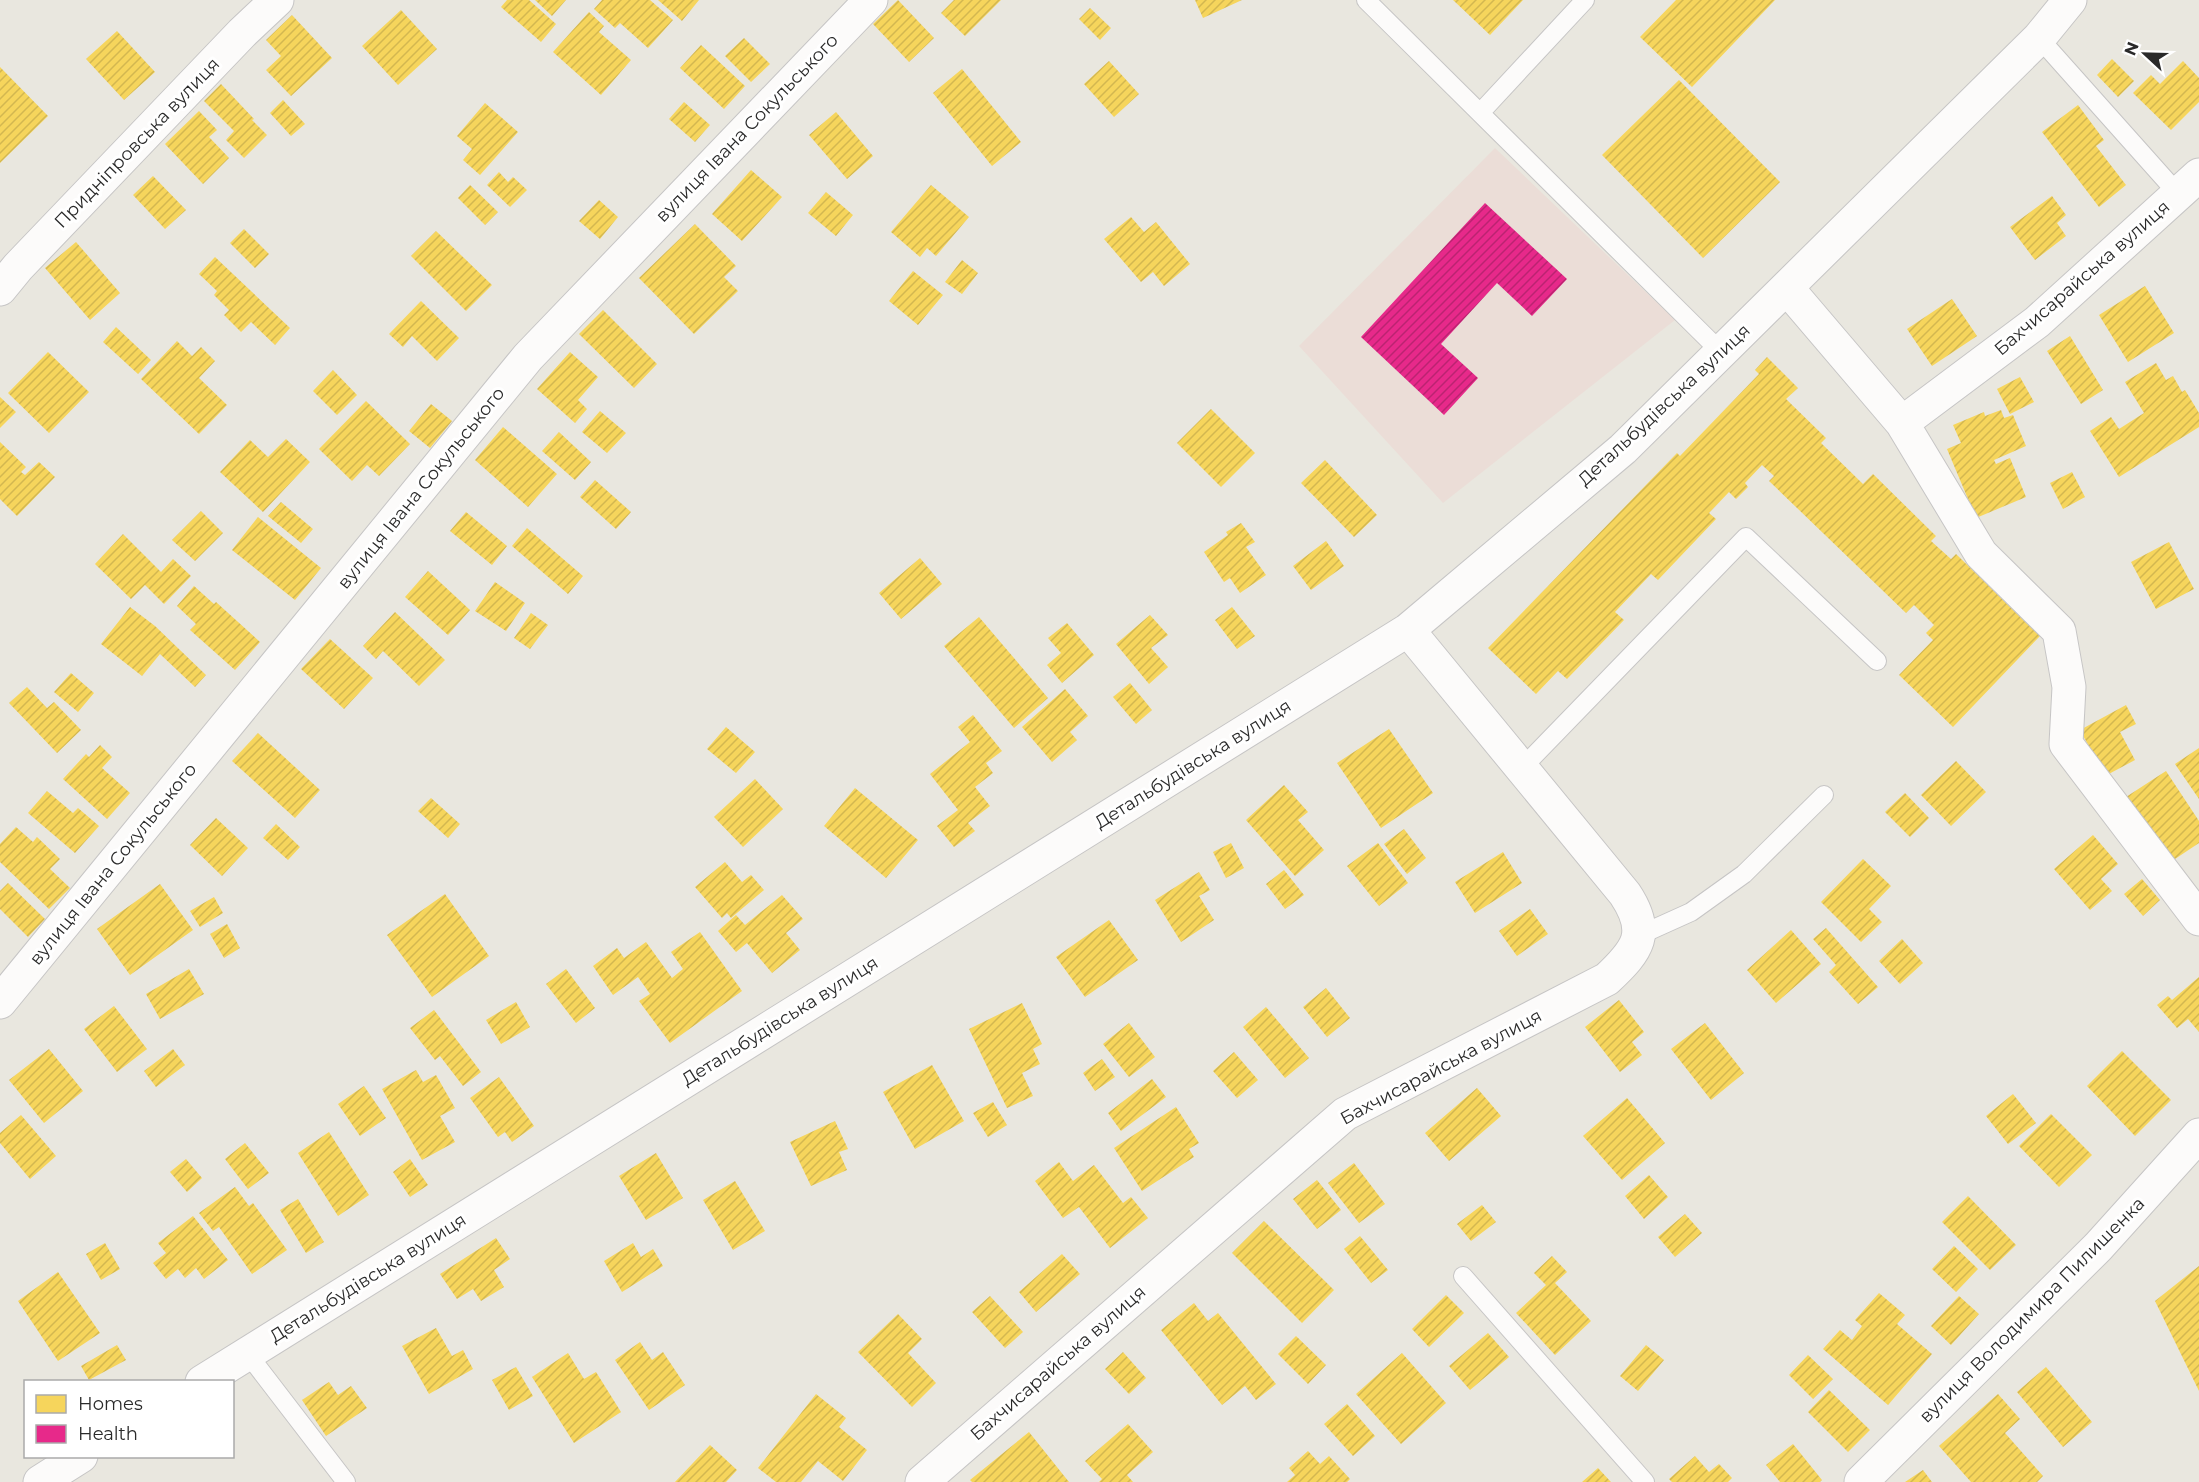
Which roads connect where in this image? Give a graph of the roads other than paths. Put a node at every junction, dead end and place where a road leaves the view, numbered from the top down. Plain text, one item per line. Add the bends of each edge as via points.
1 (277, 0) edge
2 (871, 0) edge
3 (1366, 0) edge
4 (1585, 0) edge
5 (2070, 0) edge
6 (2039, 39) junction
7 (1480, 113) junction
8 (2189, 185) edge
9 (1787, 288) junction
10 (0, 289) edge
11 (1722, 352) junction
12 (1902, 423) junction
13 (1407, 630) junction
14 (1877, 661) dead end
15 (1522, 768) junction
16 (1824, 795) dead end
17 (2199, 920) edge
18 (1640, 935) junction
19 (0, 1002) edge
20 (2199, 1135) edge
21 (1463, 1276) dead end
22 (247, 1353) junction
23 (205, 1380) edge
24 (78, 1458) edge
25 (40, 1482) edge
26 (346, 1482) edge
27 (922, 1482) edge
28 (1645, 1482) edge
29 (1861, 1482) edge

1 - 10 street, Придніпровська вулиця
2 - 19 street, вулиця Івана Сокульського via 528,357
3 - 7 lane
4 - 7 lane
5 - 6 street, Детальбудівська вулиця
6 - 8 lane
6 - 9 street, Детальбудівська вулиця
7 - 11 lane
8 - 12 street, Бахчисарайська вулиця via 2037,322
9 - 11 street, Детальбудівська вулиця
9 - 12 street
11 - 13 street, Детальбудівська вулиця via 1623,449
12 - 17 street via 1981,554 2059,631 2068,687 2066,744
13 - 15 street
13 - 22 street, Детальбудівська вулиця
14 - 15 lane via 1746,537
15 - 18 street via 1625,894 1636,911
16 - 18 lane via 1744,874 1691,912
18 - 27 street, Бахчисарайська вулиця via 1627,960 1607,979 1346,1114
20 - 29 street, вулиця Володимира Пилишенка via 2098,1247
21 - 28 lane
22 - 23 street, Детальбудівська вулиця
22 - 26 lane
24 - 25 street

